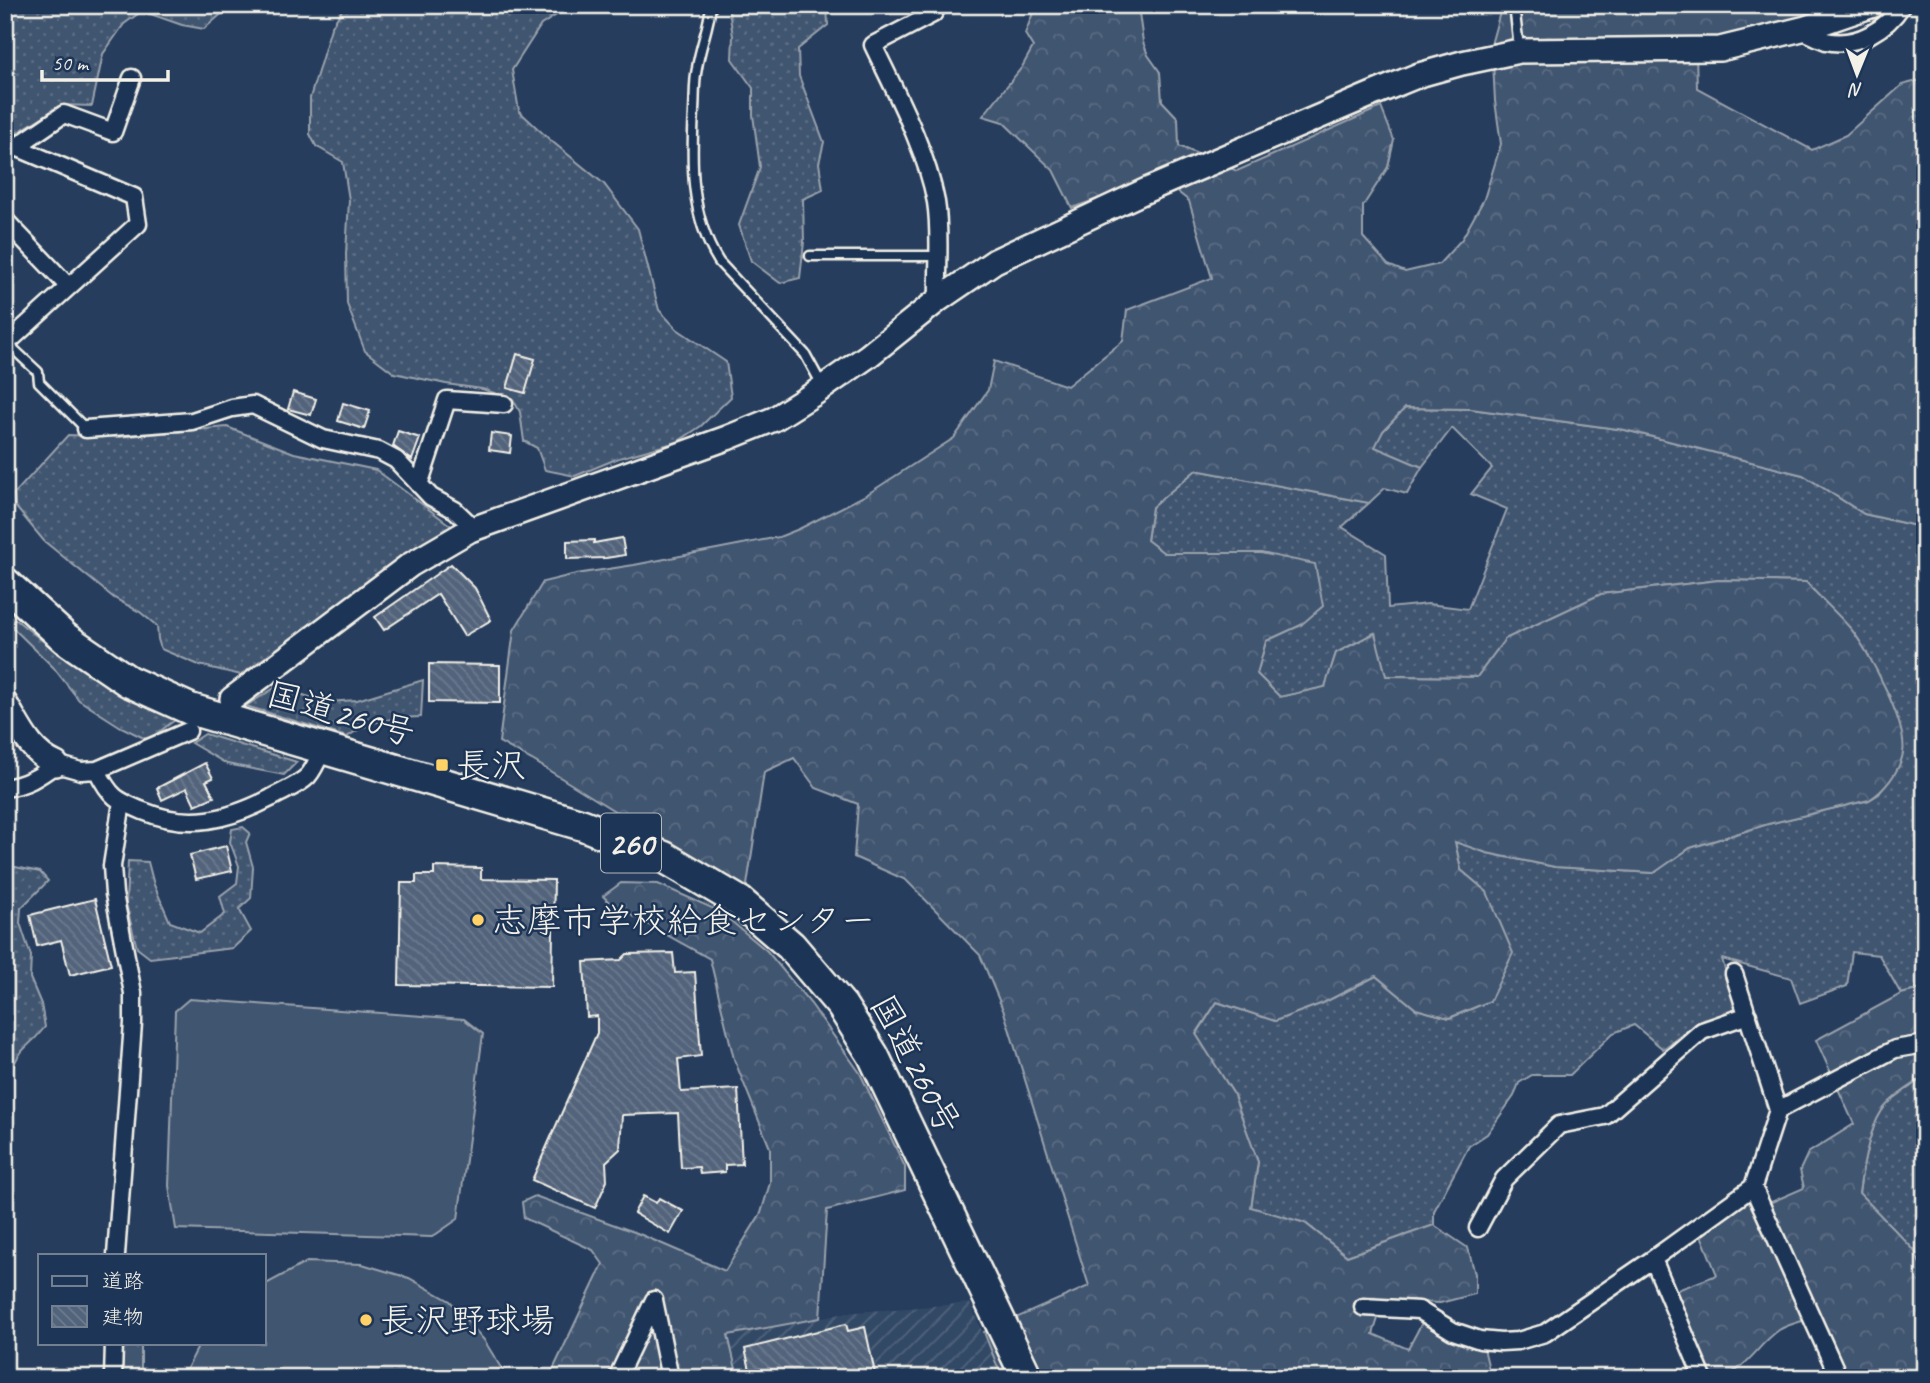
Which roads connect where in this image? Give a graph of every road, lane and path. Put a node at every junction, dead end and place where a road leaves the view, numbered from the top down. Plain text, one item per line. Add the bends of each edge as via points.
1 (711, 5) edge
2 (1514, 5) edge
3 (1873, 5) edge
4 (1902, 5) edge
5 (933, 8) edge
6 (1801, 30) junction
7 (1520, 51) junction
8 (132, 78) dead end
9 (11, 151) edge
10 (5, 220) edge
11 (937, 256) junction
12 (810, 257) dead end
13 (69, 287) junction
14 (938, 300) junction
15 (6, 342) edge
16 (824, 387) junction
17 (504, 404) dead end
18 (86, 429) joint
19 (419, 485) junction
20 (475, 529) junction
21 (5, 583) edge
22 (232, 699) dead end
23 (5, 703) edge
24 (188, 731) dead end
25 (323, 747) junction
26 (56, 764) junction
27 (97, 770) junction
28 (5, 788) edge
29 (122, 802) junction
30 (1734, 974) dead end
31 (1748, 1015) junction
32 (1925, 1044) edge
33 (1778, 1110) junction
34 (1753, 1187) junction
35 (1478, 1227) dead end
36 (116, 1254) edge
37 (1653, 1259) junction
38 (1363, 1307) dead end
39 (114, 1344) edge
40 (113, 1378) edge
41 (617, 1378) edge
42 (670, 1378) edge
43 (1027, 1378) edge
44 (1703, 1378) edge
45 (1839, 1378) edge

1 - 16 lane via 696,68 694,180 700,222 719,262 805,354
2 - 7 lane
3 - 6 street
4 - 6 street via 1895,17 1854,41 1828,41
5 - 11 street via 873,45 926,165 936,203
6 - 7 street via 1720,49
7 - 14 street via 1419,75 1172,180 995,261
8 - 9 street via 113,132 64,114
9 - 13 street via 135,197 138,224
10 - 13 street
11 - 12 lane
11 - 14 street
13 - 15 street
14 - 16 street
15 - 18 lane
16 - 20 street via 774,419
17 - 19 street via 447,400
18 - 19 street via 192,421 253,405 323,439 379,451 396,460
19 - 20 street
20 - 22 street via 410,565
21 - 25 highway, 国道260号 / 260 via 65,638 128,681 190,709
23 - 26 street via 30,745 41,758
24 - 27 street
25 - 29 street via 298,784 211,821 162,819
25 - 43 highway, 国道260号 / 260 via 583,825 664,857 740,902 791,946 842,1006 873,1055
26 - 27 street
26 - 28 street via 36,779
27 - 29 street via 106,790
29 - 36 street via 112,866 133,993 133,1023
30 - 31 street
31 - 33 street
31 - 35 street via 1702,1031 1605,1116 1559,1125 1504,1179
32 - 33 street via 1895,1049
33 - 34 street
34 - 37 street
34 - 45 street
37 - 38 street via 1545,1333 1518,1341 1480,1340 1453,1331 1419,1310
37 - 44 street
39 - 40 street
41 - 42 street via 654,1300

